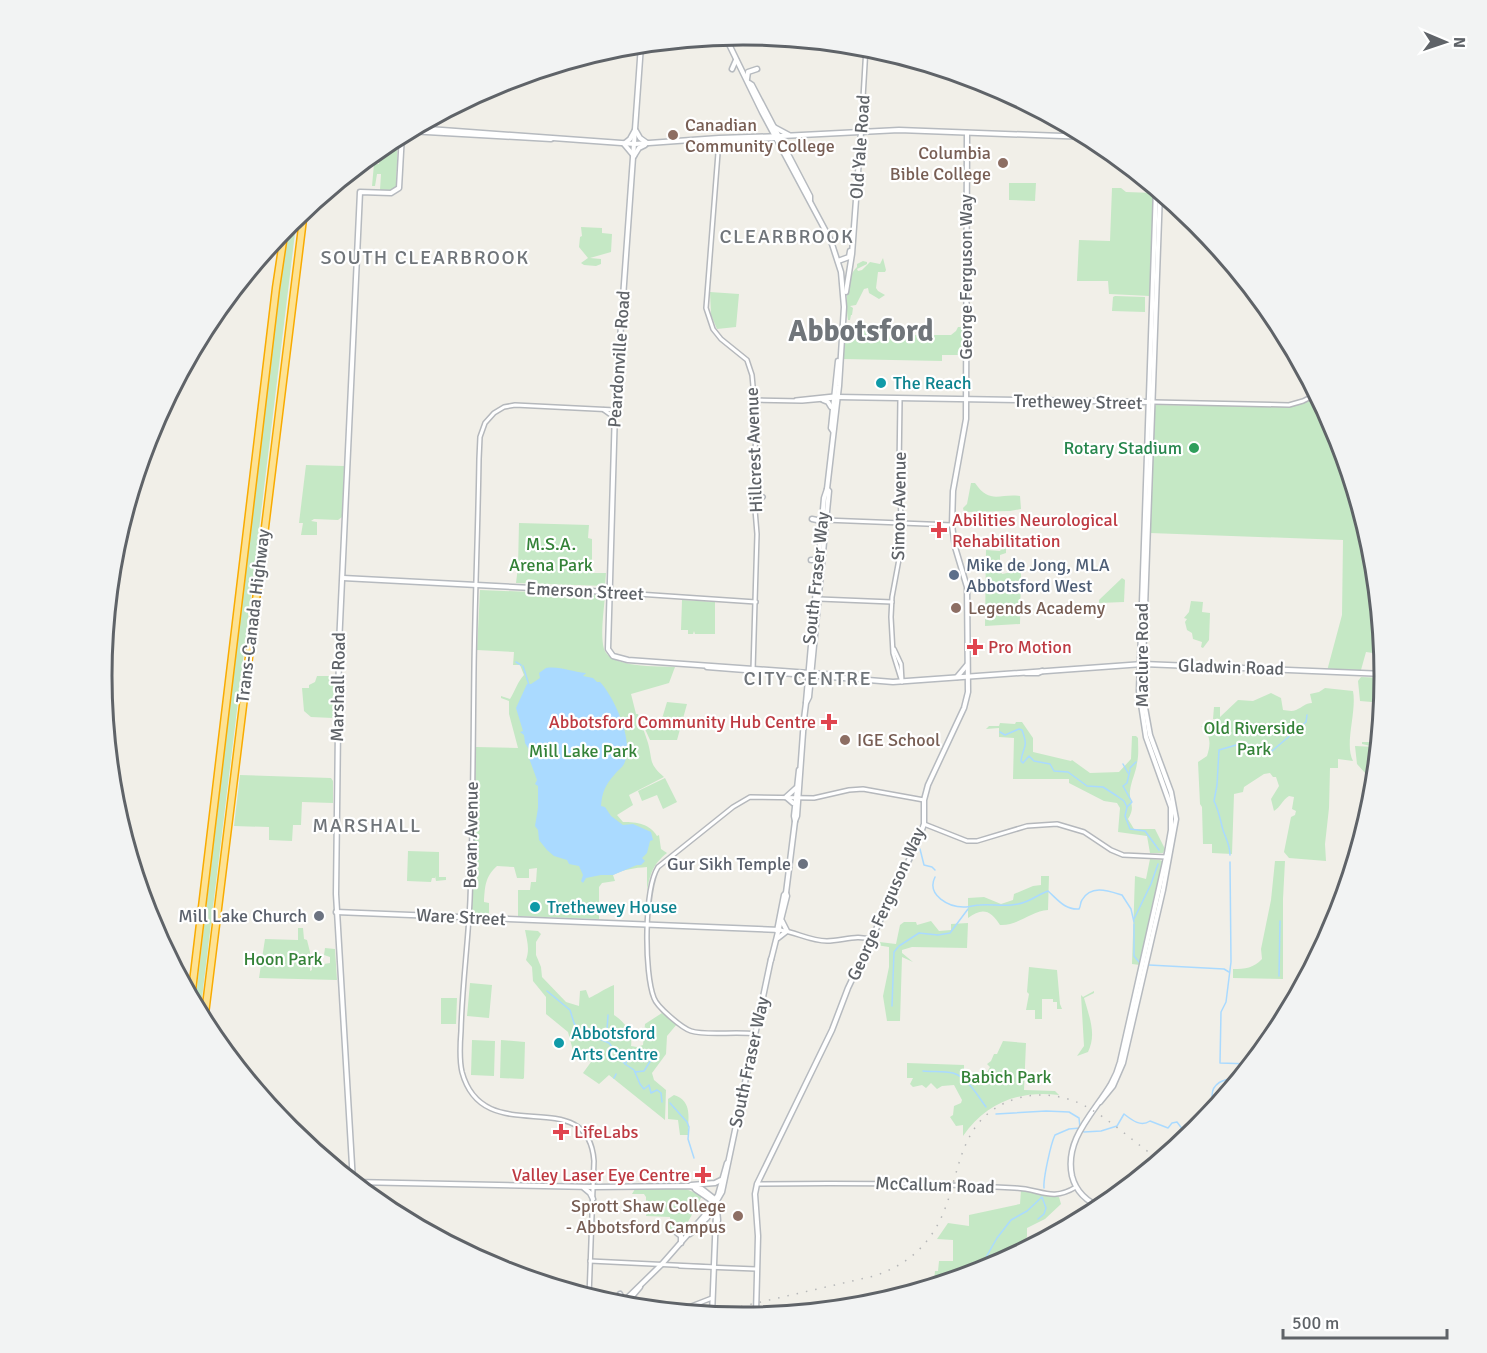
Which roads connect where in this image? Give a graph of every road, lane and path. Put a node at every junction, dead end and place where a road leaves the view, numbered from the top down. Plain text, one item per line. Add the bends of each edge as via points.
1 (729, 45) edge
2 (640, 54) edge
3 (865, 57) edge
4 (736, 59) junction
5 (732, 69) dead end
6 (757, 69) dead end
7 (747, 81) junction
8 (772, 128) junction
9 (430, 129) edge
10 (636, 129) junction
11 (425, 132) edge
12 (861, 132) junction
13 (967, 133) junction
14 (767, 135) junction
15 (789, 136) junction
16 (1070, 136) edge
17 (776, 137) junction
18 (552, 139) junction
19 (719, 139) junction
20 (624, 144) junction
21 (635, 144) junction
22 (647, 144) junction
23 (401, 146) edge
24 (634, 157) junction
25 (1158, 200) edge
26 (302, 225) edge
27 (282, 246) edge
28 (280, 248) edge
29 (852, 248) junction
30 (838, 261) junction
31 (276, 288) junction
32 (844, 299) junction
33 (840, 358) junction
34 (839, 386) junction
35 (835, 397) junction
36 (1310, 397) edge
37 (851, 398) junction
38 (900, 399) junction
39 (754, 400) junction
40 (794, 400) junction
41 (823, 400) junction
42 (966, 400) junction
43 (1141, 402) junction
44 (1150, 402) junction
45 (603, 409) junction
46 (1148, 409) junction
47 (615, 410) junction
48 (834, 411) junction
49 (615, 422) junction
50 (763, 497) dead end
51 (754, 508) junction
52 (812, 519) dead end
53 (824, 520) junction
54 (902, 524) junction
55 (952, 525) junction
56 (821, 528) junction
57 (343, 578) junction
58 (476, 585) junction
59 (608, 592) junction
60 (816, 599) junction
61 (756, 602) junction
62 (891, 602) junction
63 (1142, 656) junction
64 (810, 659) junction
65 (628, 660) joint
66 (1130, 664) junction
67 (1141, 664) junction
68 (1150, 664) junction
69 (967, 665) junction
70 (753, 670) junction
71 (1141, 673) junction
72 (797, 674) junction
73 (809, 675) junction
74 (1375, 675) edge
75 (822, 676) junction
76 (981, 676) junction
77 (968, 677) junction
78 (956, 678) junction
79 (902, 682) junction
80 (808, 688) junction
81 (968, 688) junction
82 (800, 766) junction
83 (796, 788) junction
84 (786, 797) junction
85 (797, 797) junction
86 (924, 800) junction
87 (794, 809) junction
88 (795, 820) junction
89 (924, 824) junction
90 (1168, 857) junction
91 (786, 892) junction
92 (336, 912) junction
93 (469, 917) junction
94 (782, 921) junction
95 (648, 925) junction
96 (768, 929) junction
97 (778, 929) junction
98 (788, 931) junction
99 (776, 937) junction
100 (871, 940) junction
101 (194, 986) edge
102 (206, 1007) edge
103 (755, 1034) junction
104 (727, 1163) junction
105 (353, 1173) edge
106 (761, 1176) junction
107 (1073, 1179) junction
108 (722, 1180) junction
109 (366, 1183) edge
110 (757, 1184) junction
111 (766, 1184) junction
112 (688, 1186) junction
113 (580, 1187) junction
114 (593, 1187) junction
115 (1076, 1187) junction
116 (722, 1192) junction
117 (1068, 1193) junction
118 (1081, 1194) junction
119 (593, 1199) junction
120 (716, 1203) junction
121 (1092, 1203) edge
122 (714, 1217) junction
123 (677, 1233) dead end
124 (690, 1234) junction
125 (681, 1244) junction
126 (670, 1255) junction
127 (590, 1261) junction
128 (662, 1264) junction
129 (675, 1265) junction
130 (714, 1267) junction
131 (756, 1269) junction
132 (589, 1288) edge
133 (631, 1298) edge
134 (712, 1298) junction
135 (691, 1306) edge
136 (711, 1307) edge
137 (755, 1308) edge

1 - 4 main road, South Fraser Way
2 - 10 main road, Peardonville Road
3 - 12 street, Old Yale Road
4 - 5 main road
4 - 7 main road, South Fraser Way
6 - 7 main road via 748,72
7 - 8 main road, South Fraser Way
8 - 14 main road
8 - 15 main road
8 - 17 main road, South Fraser Way
9 - 18 main road
10 - 20 main road
10 - 21 main road, Peardonville Road
10 - 22 main road
11 - 18 main road
12 - 13 main road
12 - 15 main road
12 - 29 main road, Old Yale Road
13 - 16 main road
13 - 42 main road, George Ferguson Way
14 - 17 main road
14 - 19 main road
15 - 17 main road
17 - 19 main road
17 - 30 main road, South Fraser Way via 810,196
18 - 20 main road
19 - 22 main road
19 - 39 street, Hillcrest Avenue via 706,308 717,335 749,365
20 - 21 main road
20 - 24 main road
21 - 22 main road
21 - 24 main road, Peardonville Road
22 - 24 main road
23 - 57 main road, Marshall Road via 399,188 391,193 360,192
24 - 47 main road, Peardonville Road
25 - 44 main road, Maclure Road
26 - 102 highway, Trans-Canada Highway
27 - 31 highway, Trans-Canada Highway
28 - 31 highway
29 - 30 main road via 849,257
29 - 32 main road, Old Yale Road
30 - 32 main road, South Fraser Way
31 - 101 highway, Trans-Canada Highway
32 - 33 main road, South Fraser Way
33 - 34 main road, South Fraser Way
33 - 35 main road, South Fraser Way
34 - 35 main road, South Fraser Way
34 - 37 main road
35 - 37 main road, Trethewey Street
35 - 40 street, Trethewey Street
35 - 41 street, Trethewey Street
35 - 48 main road, South Fraser Way
36 - 44 street, Trethewey Street via 1289,405
37 - 38 main road, Trethewey Street
37 - 48 main road via 840,402
38 - 42 main road, Trethewey Street
38 - 54 street, Simon Avenue
39 - 40 street, Trethewey Street
39 - 51 street, Hillcrest Avenue
40 - 41 street, Trethewey Street
41 - 48 main road
42 - 43 main road, Trethewey Street
42 - 55 main road, George Ferguson Way
43 - 44 main road, Trethewey Street
43 - 46 main road
44 - 46 main road, Maclure Road
44 - 63 main road, Maclure Road
45 - 47 street
45 - 49 street
45 - 58 street, Bevan Avenue via 512,405 489,417 482,429 480,446
46 - 63 main road, Maclure Road
47 - 49 main road, Peardonville Road
48 - 53 main road, South Fraser Way
49 - 59 main road, Peardonville Road
50 - 51 street
51 - 61 street, Hillcrest Avenue
52 - 56 main road via 819,521
53 - 54 street
53 - 56 main road, South Fraser Way
53 - 60 main road, South Fraser Way
54 - 55 street
54 - 62 street, Simon Avenue via 902,549
55 - 69 main road, George Ferguson Way via 967,587
56 - 60 main road, South Fraser Way
57 - 58 main road, Emerson Street
57 - 92 main road, Marshall Road via 338,648
58 - 59 main road, Emerson Street
58 - 93 street, Bevan Avenue
59 - 61 street, Emerson Street
59 - 65 main road, Peardonville Road via 608,649 613,656
60 - 62 street
60 - 64 main road, South Fraser Way
61 - 70 street, Hillcrest Avenue
62 - 79 street, Simon Avenue via 893,653
63 - 66 main road
63 - 67 main road, Maclure Road
63 - 68 main road
64 - 72 main road
64 - 73 main road, South Fraser Way
64 - 75 main road via 814,670
65 - 70 main road, Gladwin Road
66 - 67 main road, Gladwin Road
66 - 71 main road
66 - 76 main road, Gladwin Road
67 - 68 main road, Gladwin Road
67 - 71 main road, Maclure Road
68 - 71 main road
68 - 74 main road, Gladwin Road
69 - 76 main road
69 - 77 main road, George Ferguson Way
69 - 78 main road
70 - 72 main road, Gladwin Road
71 - 90 main road, Maclure Road via 1150,735 1174,806 1175,828
72 - 73 main road, Gladwin Road
72 - 80 main road
73 - 75 main road, Gladwin Road
73 - 80 main road, South Fraser Way
75 - 79 main road, Gladwin Road
75 - 80 main road
76 - 77 main road, Gladwin Road
77 - 78 main road, Gladwin Road
77 - 81 main road, George Ferguson Way
78 - 79 main road, Gladwin Road
78 - 81 main road
80 - 82 main road, South Fraser Way
81 - 86 main road, George Ferguson Way via 964,708
82 - 83 main road, South Fraser Way
82 - 85 main road, South Fraser Way
83 - 84 main road
83 - 85 main road, South Fraser Way
84 - 85 street
84 - 87 main road
84 - 95 street via 745,798 662,862 653,876
85 - 86 street via 814,798 863,789
85 - 87 main road, South Fraser Way
85 - 88 main road, South Fraser Way
86 - 89 main road, George Ferguson Way
87 - 88 main road, South Fraser Way
88 - 91 main road, South Fraser Way
89 - 90 street via 967,842 1027,826 1057,824 1084,832 1123,855
89 - 100 main road, George Ferguson Way
90 - 107 main road, Maclure Road via 1124,1064 1078,1134 1071,1157
91 - 94 main road, South Fraser Way
91 - 97 main road, South Fraser Way
92 - 93 main road, Ware Street
92 - 105 main road, Marshall Road
93 - 95 main road, Ware Street
93 - 114 street, Bevan Avenue via 461,1015 460,1061 465,1080 481,1102 501,1113 556,1117 571,1122 585,1135 593,1153
94 - 97 main road, South Fraser Way
94 - 98 main road
95 - 96 main road, Ware Street
95 - 103 street via 653,997 662,1009 692,1032
96 - 97 main road, Ware Street
96 - 99 main road
97 - 98 street, Ware Street
97 - 99 main road, South Fraser Way
98 - 99 main road
98 - 100 street, Ware Street via 821,941
99 - 103 main road, South Fraser Way
100 - 106 main road, George Ferguson Way via 839,1016
103 - 104 main road, South Fraser Way
104 - 108 main road, South Fraser Way
104 - 116 main road, South Fraser Way
106 - 110 main road, George Ferguson Way
106 - 111 street
107 - 115 main road, Maclure Road
107 - 117 street
108 - 112 main road
108 - 120 main road, South Fraser Way
109 - 113 main road
110 - 111 street, McCallum Road
110 - 131 main road, George Ferguson Way
111 - 117 street, McCallum Road via 966,1186 1016,1188 1053,1195
112 - 114 main road
112 - 120 main road via 702,1189
113 - 114 main road
113 - 119 main road
114 - 119 street
115 - 117 street
115 - 118 main road
116 - 120 main road, South Fraser Way
116 - 122 main road
117 - 118 street, McCallum Road
118 - 121 main road
119 - 127 street
120 - 122 main road, South Fraser Way
120 - 122 main road
120 - 124 main road, South Fraser Way
122 - 124 main road, South Fraser Way
122 - 130 main road
123 - 125 main road
124 - 125 main road, South Fraser Way
125 - 126 main road, South Fraser Way
126 - 128 main road, South Fraser Way
126 - 129 street
127 - 128 street
127 - 132 street
128 - 129 street
128 - 133 main road, South Fraser Way
129 - 130 street
130 - 131 street
130 - 134 main road
131 - 137 main road, George Ferguson Way
134 - 135 street
134 - 136 main road

